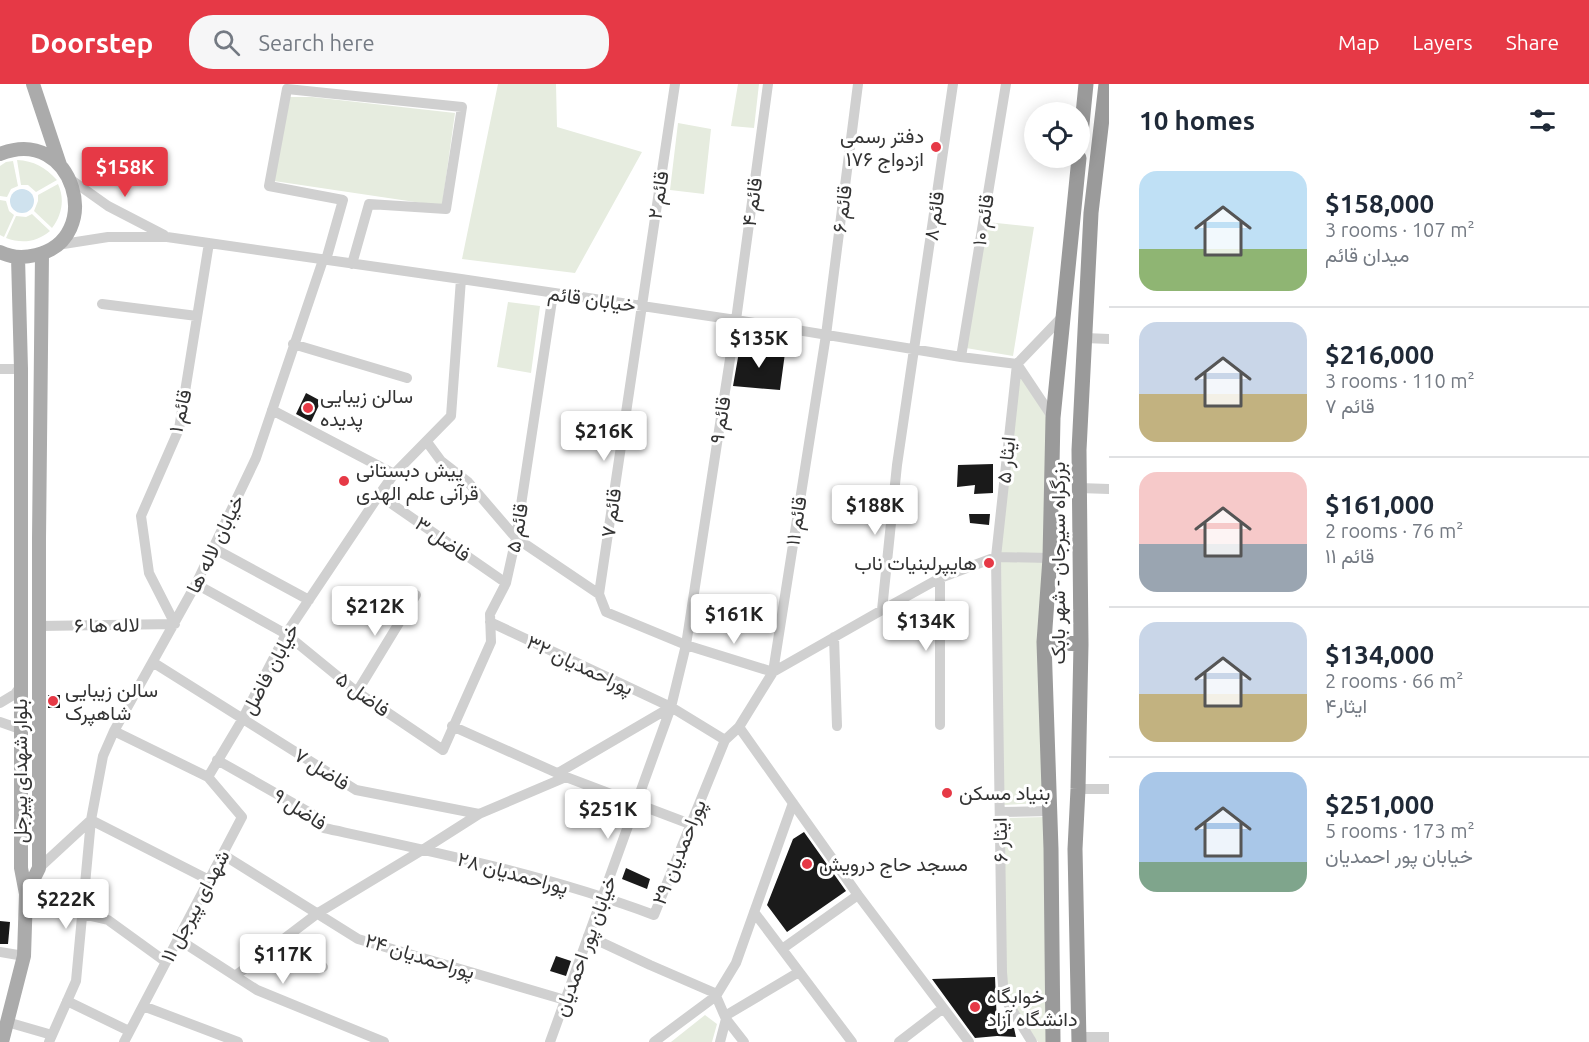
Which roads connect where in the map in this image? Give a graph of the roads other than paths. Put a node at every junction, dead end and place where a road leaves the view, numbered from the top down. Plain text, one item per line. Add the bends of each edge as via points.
1 (33, 84) edge
2 (675, 84) edge
3 (768, 84) edge
4 (858, 84) edge
5 (953, 84) edge
6 (1006, 84) edge
7 (1086, 84) edge
8 (1106, 84) edge
9 (1084, 102) edge
10 (0, 154) edge
11 (60, 165) junction
12 (1077, 168) edge
13 (70, 179) junction
14 (167, 237) junction
15 (209, 243) junction
16 (57, 244) junction
17 (0, 252) edge
18 (42, 254) junction
19 (18, 257) junction
20 (325, 260) junction
21 (352, 264) junction
22 (461, 279) junction
23 (553, 294) junction
24 (102, 304) dead end
25 (641, 306) junction
26 (1064, 315) junction
27 (197, 316) junction
28 (736, 320) junction
29 (826, 334) junction
30 (1084, 338) junction
31 (1109, 339) edge
32 (293, 344) junction
33 (914, 348) junction
34 (961, 357) junction
35 (1017, 364) junction
36 (0, 369) edge
37 (21, 369) junction
38 (407, 378) dead end
39 (272, 411) junction
40 (1053, 418) junction
41 (427, 442) junction
42 (394, 474) junction
43 (1079, 488) junction
44 (1109, 489) edge
45 (379, 495) junction
46 (21, 517) junction
47 (39, 517) junction
48 (21, 536) junction
49 (516, 538) junction
50 (39, 539) junction
51 (213, 548) junction
52 (996, 557) junction
53 (1050, 558) junction
54 (940, 578) junction
55 (506, 583) junction
56 (196, 584) junction
57 (598, 594) junction
58 (416, 595) dead end
59 (309, 600) junction
60 (882, 610) junction
61 (490, 622) junction
62 (175, 624) junction
63 (39, 626) junction
64 (286, 634) junction
65 (834, 637) junction
66 (1044, 642) junction
67 (1081, 644) junction
68 (686, 645) junction
69 (154, 663) junction
70 (773, 672) junction
71 (21, 686) junction
72 (357, 693) junction
73 (0, 703) edge
74 (671, 707) junction
75 (242, 720) junction
76 (0, 722) edge
77 (940, 725) dead end
78 (452, 726) junction
79 (837, 726) dead end
80 (739, 727) junction
81 (20, 729) junction
82 (114, 731) junction
83 (725, 740) junction
84 (443, 750) joint
85 (217, 760) junction
86 (562, 775) junction
87 (208, 777) junction
88 (1078, 789) junction
89 (1109, 789) edge
90 (636, 803) junction
91 (793, 803) junction
92 (1050, 811) junction
93 (1000, 812) junction
94 (479, 814) junction
95 (91, 820) junction
96 (690, 824) junction
97 (424, 849) junction
98 (222, 854) junction
99 (39, 868) junction
100 (209, 880) junction
101 (26, 894) junction
102 (858, 895) junction
103 (603, 896) junction
104 (754, 912) junction
105 (318, 913) junction
106 (82, 914) junction
107 (588, 936) junction
108 (178, 939) junction
109 (277, 944) junction
110 (782, 949) junction
111 (0, 952) edge
112 (24, 956) junction
113 (166, 962) junction
114 (323, 967) dead end
115 (800, 972) junction
116 (235, 976) junction
117 (717, 995) junction
118 (565, 1000) junction
119 (67, 1001) junction
120 (143, 1005) junction
121 (942, 1009) junction
122 (725, 1017) junction
123 (7, 1022) junction
124 (129, 1031) junction
125 (1109, 1037) edge
126 (50, 1038) edge
127 (1079, 1040) edge
128 (2, 1042) edge
129 (124, 1042) edge
130 (238, 1042) edge
131 (384, 1042) edge
132 (550, 1042) edge
133 (654, 1042) edge
134 (720, 1042) edge
135 (744, 1042) edge
136 (852, 1042) edge
137 (899, 1042) edge
138 (969, 1042) edge
139 (1032, 1042) edge
140 (1053, 1042) edge

1 - 11 main road
2 - 25 street, قائم ۲
3 - 28 street, قائم ۴
4 - 29 street, قائم ۶
5 - 33 street, قائم ۸
6 - 34 street, قائم ۱۰
7 - 9 highway
8 - 30 highway, بزرگراه سیرجان - شهر بابک via 1091,213
10 - 11 main road via 27,150 45,154
11 - 13 main road
12 - 26 highway, بزرگراه سیرجان - شهر بابک
13 - 14 street via 108,206
13 - 16 main road via 76,196 75,214 69,231
14 - 15 street, خیابان قائم
14 - 16 street via 108,237
15 - 20 street, خیابان قائم
15 - 27 street, قائم ۱
16 - 18 main road
17 - 19 main road
18 - 19 main road
18 - 47 main road, بلوار شهدای پیرجل
19 - 37 main road, بلوار شهدای پیرجل
20 - 21 street, خیابان قائم
20 - 21 street, خیابان لاله ها via 343,200 269,186 287,89 462,107 447,209 369,204
20 - 32 street, خیابان لاله ها
21 - 22 street, خیابان قائم
22 - 23 street, خیابان قائم
22 - 41 street, خیابان فاضل via 451,416
23 - 25 street, خیابان قائم
23 - 49 street, قائم ۵
24 - 27 street
25 - 28 street, خیابان قائم
25 - 57 street, قائم ۷
26 - 35 street
26 - 40 highway, بزرگراه سیرجان - شهر بابک
27 - 62 street, قائم ۱ via 179,429 141,516 149,573
28 - 29 street, خیابان قائم
28 - 68 street, قائم ۹
29 - 33 street, خیابان قائم
29 - 70 street, قائم ۱۱
30 - 31 street
30 - 43 highway, بزرگراه سیرجان - شهر بابک
32 - 38 street
32 - 39 street, خیابان لاله ها
33 - 34 street, خیابان قائم
33 - 60 street, قائم ۸
34 - 35 street, خیابان قائم
35 - 40 street
35 - 52 street, ایثار ۵
36 - 37 street
37 - 46 main road, بلوار شهدای پیرجل
39 - 42 street
39 - 51 street, خیابان لاله ها via 256,458
40 - 53 highway, بزرگراه سیرجان - شهر بابک
41 - 42 street, خیابان فاضل
41 - 49 street
42 - 45 street, خیابان فاضل
43 - 44 street
43 - 67 highway, بزرگراه سیرجان - شهر بابک
45 - 55 street, فاضل ۳
45 - 59 street, خیابان فاضل
46 - 47 main road via 28,523
46 - 48 main road, بلوار شهدای پیرجل
47 - 50 main road, بلوار شهدای پیرجل
48 - 50 main road via 29,531
48 - 71 main road, بلوار شهدای پیرجل
49 - 55 street, قائم ۵
49 - 57 street
50 - 63 main road, بلوار شهدای پیرجل
51 - 56 street, خیابان لاله ها
51 - 59 street
52 - 53 street
52 - 54 street
52 - 93 street, ایثار ۶
53 - 66 highway, بزرگراه سیرجان - شهر بابک
54 - 60 street
54 - 77 street
55 - 61 street, قائم ۵ via 490,614
56 - 62 street, خیابان لاله ها
56 - 64 street, فاضل ۵
57 - 68 street via 606,612
58 - 72 street
59 - 64 street, خیابان فاضل
60 - 65 street
61 - 74 street, پوراحمدیان ۳۲
61 - 78 street, قائم ۵ via 491,642
62 - 63 street, لاله ها ۶
62 - 69 street, خیابان لاله ها
63 - 99 main road, بلوار شهدای پیرجل
64 - 72 street, فاضل ۵
64 - 75 street, خیابان فاضل
65 - 70 street
65 - 79 street
66 - 67 highway
66 - 92 highway, بزرگراه سیرجان - شهر بابک
67 - 88 highway, بزرگراه سیرجان - شهر بابک
68 - 70 street
68 - 74 street, خیابان پور احمدیان
69 - 75 street, فاضل ۷
69 - 82 street, خیابان لاله ها
70 - 80 street
71 - 73 street
71 - 81 main road, بلوار شهدای پیرجل
72 - 84 street, فاضل ۵
74 - 83 street, پوراحمدیان ۳۲
74 - 86 street
74 - 90 street, خیابان پور احمدیان
75 - 85 street, خیابان فاضل
75 - 94 street, فاضل ۷ via 356,790
76 - 81 street
78 - 84 street, قائم ۵
78 - 86 street
80 - 83 street
80 - 91 street
81 - 101 main road, بلوار شهدای پیرجل via 21,868
82 - 87 street
82 - 95 street, خیابان لاله ها via 103,756
83 - 96 street, پوراحمدیان ۲۹
85 - 87 street, خیابان فاضل
85 - 97 street, فاضل ۹ via 314,815 324,828
86 - 90 street
86 - 94 street
87 - 98 street, شهدای پیرجل ۱۱ via 242,817
88 - 89 street
88 - 127 highway, بزرگراه سیرجان - شهر بابک via 1075,849
90 - 96 street
90 - 103 street, خیابان پور احمدیان
91 - 102 street
91 - 104 street
92 - 93 street
92 - 140 highway, بزرگراه سیرجان - شهر بابک
93 - 139 street, ایثار ۶ via 1004,997
94 - 97 street
95 - 99 street
95 - 100 street
95 - 106 street, خیابان لاله ها
96 - 103 street, پوراحمدیان ۲۹ via 654,915
97 - 103 street, پوراحمدیان ۲۸
97 - 105 street
98 - 100 street, شهدای پیرجل ۱۱
98 - 105 street, پوراحمدیان ۲۴
99 - 101 main road, بلوار شهدای پیرجل
100 - 108 street, شهدای پیرجل ۱۱
101 - 112 main road
102 - 110 street
102 - 121 street
103 - 107 street, خیابان پور احمدیان
104 - 110 street
104 - 117 street via 736,963
105 - 109 street
105 - 118 street, پوراحمدیان ۲۴ via 358,939
106 - 113 street via 108,921
106 - 119 street, خیابان لاله ها via 76,981
107 - 117 street
107 - 118 street, خیابان پور احمدیان
108 - 113 street, شهدای پیرجل ۱۱
108 - 116 street
109 - 114 street
109 - 116 street
110 - 115 street
111 - 112 street
112 - 123 main road
113 - 120 street, شهدای پیرجل ۱۱
115 - 122 street
115 - 136 street
116 - 131 street via 257,990
117 - 122 street
117 - 133 street
118 - 132 street, خیابان پور احمدیان
119 - 124 street
119 - 126 street, خیابان لاله ها
120 - 124 street, شهدای پیرجل ۱۱
120 - 130 street
121 - 137 street
121 - 138 street
122 - 134 street
122 - 135 street
123 - 126 street
123 - 128 main road
124 - 129 street, شهدای پیرجل ۱۱
125 - 127 street

